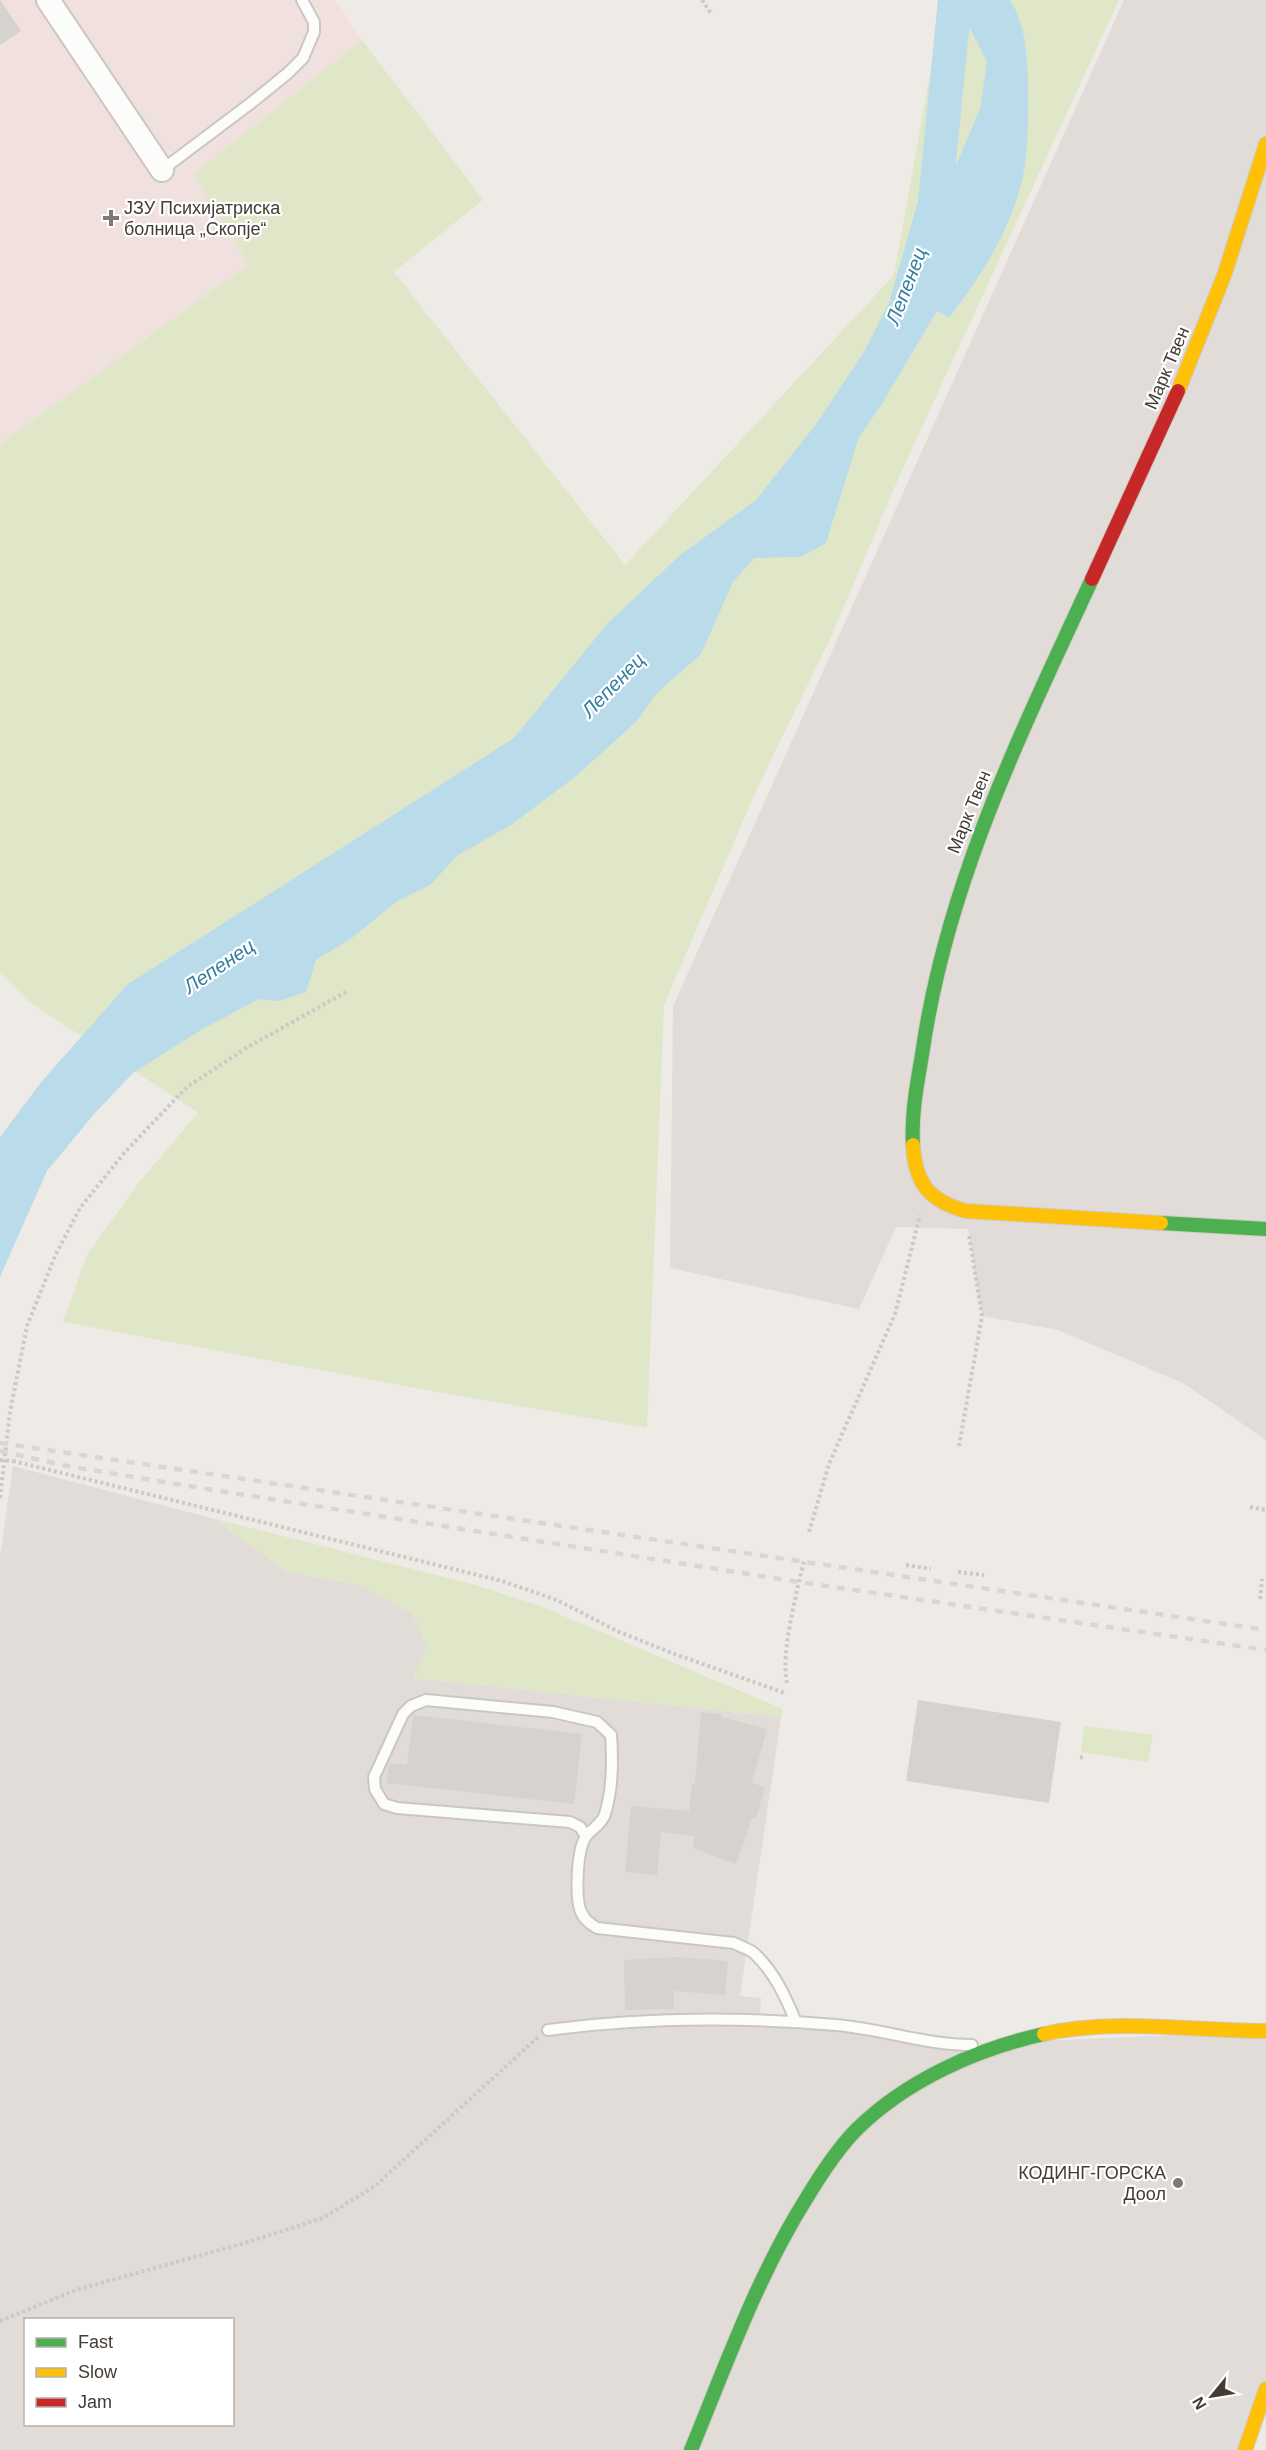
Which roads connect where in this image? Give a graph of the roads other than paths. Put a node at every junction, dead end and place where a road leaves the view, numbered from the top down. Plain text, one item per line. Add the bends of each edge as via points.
1 (48, 0) edge
2 (302, 0) edge
3 (1266, 144) edge
4 (162, 170) joint
5 (1266, 1229) edge
6 (586, 1836) junction
7 (796, 2022) junction
8 (548, 2030) road end
9 (1266, 2031) edge
10 (1002, 2045) junction
11 (1266, 2389) edge
12 (691, 2450) edge
13 (1245, 2450) edge

1 - 4 street
2 - 4 lane via 314,22 303,58
3 - 5 street, Марк Твен via 1225,273 1172,406 1020,735 971,854 946,932 926,1023 912,1136 914,1167 924,1187 944,1205 966,1210
6 - 6 lane via 604,1817 610,1794 611,1735 597,1722 553,1712 426,1700 403,1714 374,1776 375,1789 384,1804 397,1808 570,1822
6 - 7 lane via 580,1848 578,1899 588,1923 597,1928 734,1944 754,1952 785,1996
7 - 8 lane via 682,2021 591,2024
7 - 10 lane via 839,2025 947,2045
9 - 10 street via 1128,2026 1071,2029
10 - 12 street via 920,2080 843,2145 804,2200 777,2249
11 - 13 street

